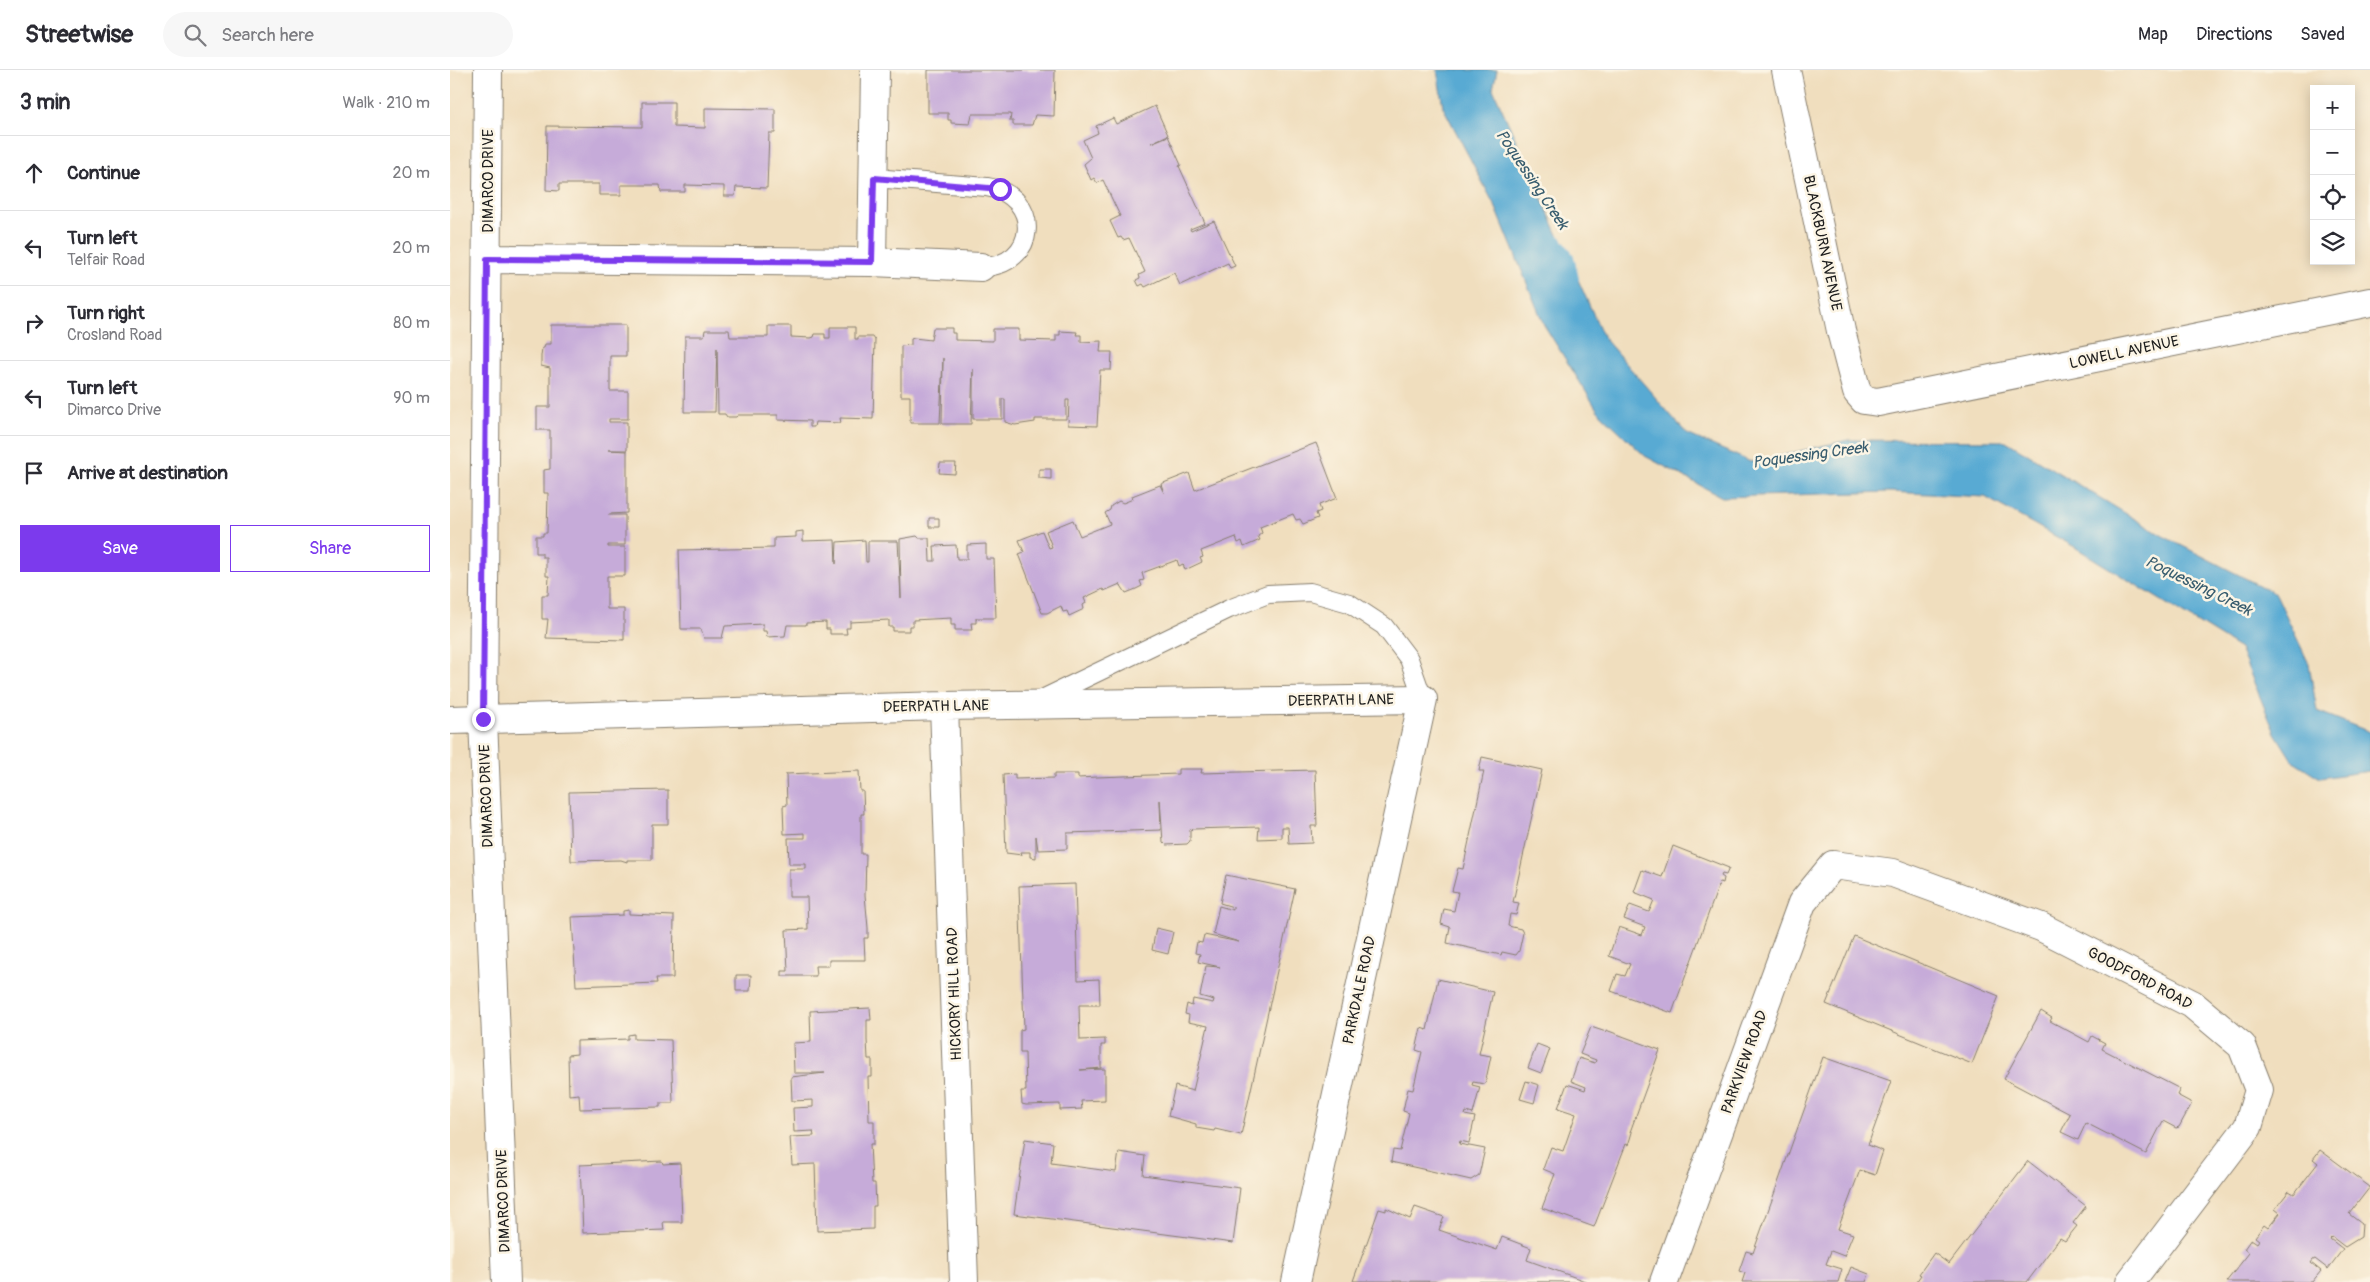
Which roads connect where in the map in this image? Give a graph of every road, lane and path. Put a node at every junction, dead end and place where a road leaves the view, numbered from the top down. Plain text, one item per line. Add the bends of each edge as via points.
1 (488, 70) edge
2 (875, 70) edge
3 (1786, 70) edge
4 (874, 178) junction
5 (487, 259) junction
6 (872, 262) junction
7 (981, 268) joint
8 (2370, 302) edge
9 (1878, 402) joint
10 (1423, 699) junction
11 (1031, 705) junction
12 (944, 706) junction
13 (483, 719) junction
14 (450, 720) edge
15 (1848, 867) joint
16 (506, 1282) edge
17 (964, 1282) edge
18 (1296, 1282) edge
19 (1664, 1282) edge
20 (2130, 1282) edge

1 - 5 street, DIMARCO DRIVE
2 - 4 street
3 - 9 street, BLACKBURN AVENUE via 1857,392 1864,400
4 - 6 street
4 - 7 lane via 986,187 1000,189 1012,196 1026,217 1024,243 1017,255 1006,263
5 - 6 street
5 - 13 street, DIMARCO DRIVE
6 - 7 street
8 - 9 street, LOWELL AVENUE
10 - 11 street, DEERPATH LANE
10 - 11 lane via 1409,659 1384,626 1349,603 1310,592 1268,594 1229,608
10 - 18 street, PARKDALE ROAD
11 - 12 street, DEERPATH LANE
12 - 13 street, DEERPATH LANE
12 - 17 street, HICKORY HILL ROAD
13 - 14 street, DEERPATH LANE
13 - 16 street, DIMARCO DRIVE
15 - 19 street, PARKVIEW ROAD via 1833,865 1802,903
15 - 20 street, GOODFORD ROAD via 1893,873 2042,927 2192,1004 2242,1046 2259,1090 2248,1127

